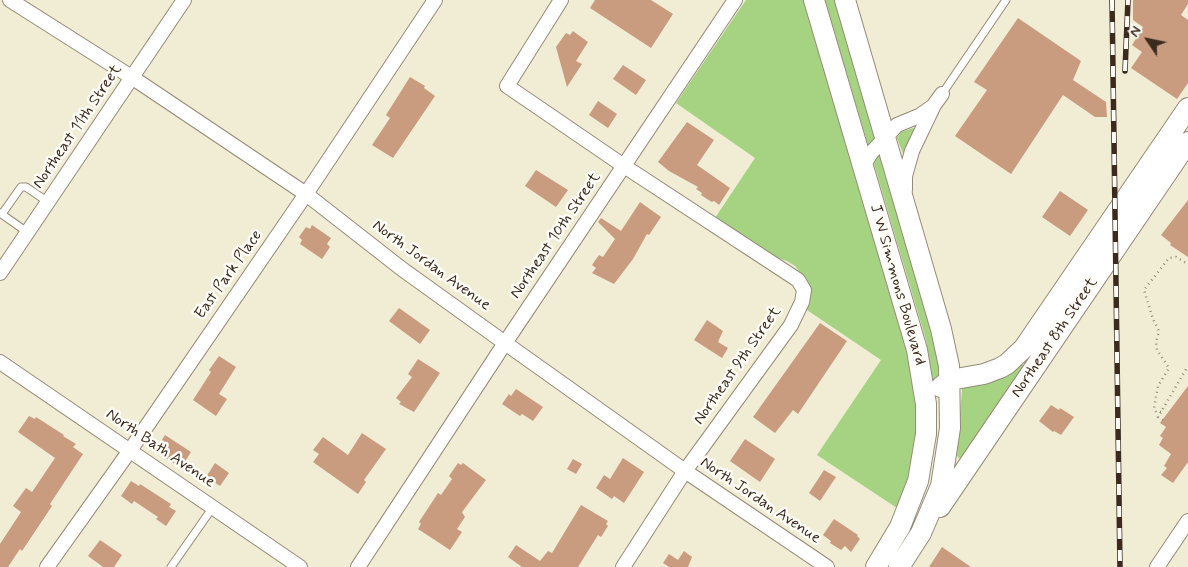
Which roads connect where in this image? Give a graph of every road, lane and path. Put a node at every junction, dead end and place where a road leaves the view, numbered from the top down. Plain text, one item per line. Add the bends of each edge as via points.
1 (10, 0) edge
2 (184, 0) edge
3 (435, 0) edge
4 (562, 0) edge
5 (735, 0) edge
6 (814, 0) edge
7 (845, 0) edge
8 (1006, 0) edge
9 (133, 78) junction
10 (938, 100) junction
11 (1188, 108) edge
12 (886, 139) junction
13 (1188, 142) edge
14 (624, 166) junction
15 (863, 166) junction
16 (306, 194) junction
17 (48, 202) junction
18 (906, 211) junction
19 (1, 214) edge
20 (28, 232) junction
21 (1188, 264) edge
22 (2, 265) edge
23 (505, 343) junction
24 (0, 362) edge
25 (1188, 366) edge
26 (950, 380) junction
27 (926, 404) junction
28 (1161, 412) junction
29 (1163, 420) dead end
30 (130, 450) junction
31 (685, 471) junction
32 (213, 507) junction
33 (1188, 521) edge
34 (921, 533) junction
35 (47, 567) edge
36 (172, 567) edge
37 (300, 567) edge
38 (358, 567) edge
39 (623, 567) edge
40 (827, 567) edge
41 (876, 567) edge
42 (899, 567) edge
43 (1157, 567) edge

1 - 9 street, North Jordan Avenue
2 - 9 street, Northeast 11th Street
3 - 16 street, East Park Place
4 - 14 street via 507,86
5 - 14 street, Northeast 10th Street
6 - 15 main road, J W Simmons Boulevard
7 - 12 main road, J W Simmons Boulevard
8 - 10 lane
9 - 16 street, North Jordan Avenue
9 - 17 street, Northeast 11th Street
10 - 12 street via 920,116 898,125
10 - 18 street via 907,165
11 - 26 main road, Northeast 8th Street via 1024,348 1007,364 992,372
12 - 15 street
12 - 18 main road, J W Simmons Boulevard
13 - 34 main road, Northeast 8th Street
14 - 23 street, Northeast 10th Street
14 - 31 street, Northeast 9th Street via 798,280 804,290 802,302 790,325
15 - 27 main road, J W Simmons Boulevard via 916,350
16 - 23 street, North Jordan Avenue
16 - 30 street, East Park Place
17 - 19 lane via 21,187
17 - 20 street, Northeast 11th Street
18 - 26 main road, J W Simmons Boulevard via 946,346
19 - 20 lane
20 - 22 street, Northeast 11th Street
21 - 28 path via 1176,257 1169,258 1144,290 1159,331 1158,350 1169,368 1158,386 1154,408
23 - 31 street, North Jordan Avenue
23 - 38 street, Northeast 10th Street
24 - 30 street, North Bath Avenue
25 - 28 path
26 - 27 main road
26 - 34 main road, J W Simmons Boulevard via 950,428 944,472 935,503
27 - 41 main road, J W Simmons Boulevard via 926,434 918,481 900,527
28 - 29 path via 1158,417
30 - 32 street, North Bath Avenue
30 - 35 street, East Park Place
31 - 39 street, Northeast 9th Street
31 - 40 street, North Jordan Avenue
32 - 36 lane
32 - 37 street, North Bath Avenue
33 - 43 street
34 - 42 main road, J W Simmons Boulevard

